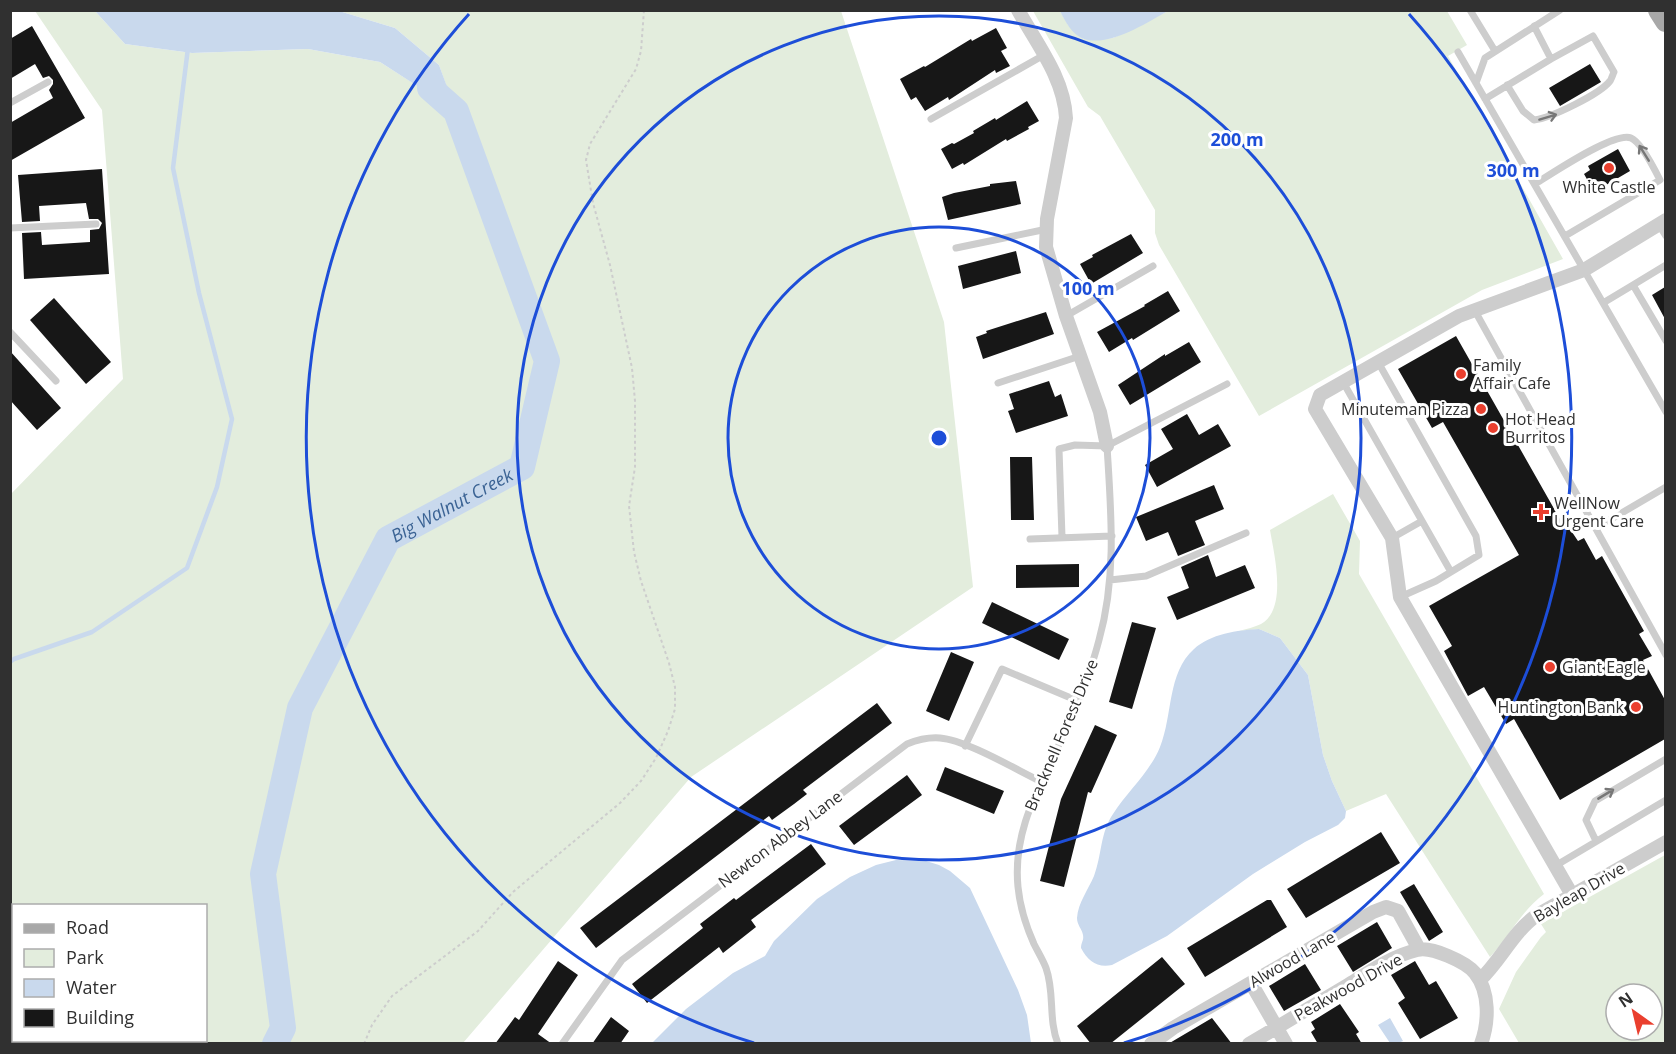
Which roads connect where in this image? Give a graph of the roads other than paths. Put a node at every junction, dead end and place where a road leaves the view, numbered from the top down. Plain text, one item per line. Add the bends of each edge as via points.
1 (1018, 10) edge
2 (1470, 10) edge
3 (1560, 10) edge
4 (1659, 10) edge
5 (1665, 21) edge
6 (1534, 26) junction
7 (1495, 51) junction
8 (1458, 52) dead end
9 (1044, 56) junction
10 (1551, 59) junction
11 (48, 82) dead end
12 (1476, 83) junction
13 (1508, 86) junction
14 (1485, 99) junction
15 (10, 103) edge
16 (931, 120) dead end
17 (1660, 180) junction
18 (1535, 184) junction
19 (1665, 189) edge
20 (96, 224) dead end
21 (1663, 227) edge
22 (10, 228) edge
23 (1047, 229) junction
24 (1565, 236) junction
25 (956, 248) dead end
26 (1665, 265) edge
27 (1153, 266) dead end
28 (1584, 270) junction
29 (1633, 285) junction
30 (1603, 303) junction
31 (1474, 310) junction
32 (1066, 316) junction
33 (10, 332) edge
34 (1665, 341) edge
35 (1080, 356) junction
36 (1377, 362) junction
37 (56, 381) dead end
38 (1343, 382) junction
39 (998, 383) dead end
40 (1227, 384) dead end
41 (1665, 412) edge
42 (1107, 446) junction
43 (1665, 487) edge
44 (1422, 521) junction
45 (1596, 528) junction
46 (1246, 533) dead end
47 (1112, 536) junction
48 (1062, 537) junction
49 (1392, 538) junction
50 (1030, 539) dead end
51 (1451, 572) junction
52 (1110, 580) junction
53 (1400, 597) junction
54 (1665, 655) edge
55 (1078, 701) junction
56 (966, 746) junction
57 (1665, 759) edge
58 (1040, 781) junction
59 (1665, 800) edge
60 (1596, 841) junction
61 (1665, 842) edge
62 (1555, 866) junction
63 (1572, 895) junction
64 (1419, 949) junction
65 (1480, 980) junction
66 (1251, 983) junction
67 (1277, 1028) junction
68 (562, 1044) edge
69 (1058, 1044) edge
70 (1151, 1044) edge
71 (1249, 1044) edge
72 (1286, 1044) edge
73 (1481, 1044) edge

1 - 9 street, Bracknell Forest Drive
2 - 7 lane
3 - 6 lane
4 - 5 main road
6 - 7 lane
6 - 10 lane
7 - 12 lane via 1485,57
8 - 12 lane
9 - 16 lane
9 - 23 street, Bracknell Forest Drive via 1062,93 1066,118
10 - 13 lane
13 -> 10 lane via 1523,111 1534,120 1583,100 1611,81 1614,72 1593,36
11 - 15 lane
12 - 14 lane
13 - 14 lane
14 - 18 lane
17 -> 18 lane via 1637,142 1620,137
17 - 19 lane
17 - 24 lane
18 - 24 lane
20 - 22 lane
21 - 28 street
23 - 25 lane
23 - 32 street, Bracknell Forest Drive via 1046,246
24 - 28 lane
26 - 29 lane
27 - 32 lane
28 - 30 lane
28 - 31 street
29 - 30 lane
29 - 34 lane
30 - 41 lane
31 - 36 street
31 - 45 lane
32 - 35 street, Bracknell Forest Drive
33 - 37 lane
35 - 39 lane
35 - 42 street, Bracknell Forest Drive via 1100,412
36 - 38 street
36 - 51 lane via 1476,536 1479,555
38 - 44 lane
38 - 49 street via 1320,395 1315,409
40 - 42 lane
42 - 47 lane, Bracknell Forest Drive
42 - 48 lane via 1059,449
43 - 45 lane
44 - 49 lane
44 - 51 lane
45 - 54 lane
46 - 52 lane via 1146,576
47 - 48 lane
47 - 52 lane, Bracknell Forest Drive
48 - 50 lane
49 - 53 street
51 - 53 lane
52 - 55 lane, Bracknell Forest Drive via 1100,639
53 - 62 street
55 - 56 lane via 1002,669
55 - 58 lane, Bracknell Forest Drive
56 - 58 lane, Newton Abbey Lane
56 - 68 lane, Newton Abbey Lane via 929,738 898,750 622,960
60 -> 57 lane via 1586,820 1595,801
58 - 69 lane, Bracknell Forest Drive via 1017,854 1018,888 1025,921 1051,986 1053,1028
59 - 60 lane
60 - 62 lane
61 - 63 street, Bayleap Drive
62 - 63 street
63 - 65 street, Bayleap Drive via 1523,926
64 - 65 street, Peakwood Drive via 1456,960
64 - 66 street, Alwood Lane via 1398,911 1386,907
64 - 67 street, Peakwood Drive via 1370,972
65 - 73 street via 1486,1019
66 - 67 street
66 - 70 street, Alwood Lane
67 - 71 street, Peakwood Drive
67 - 72 street

